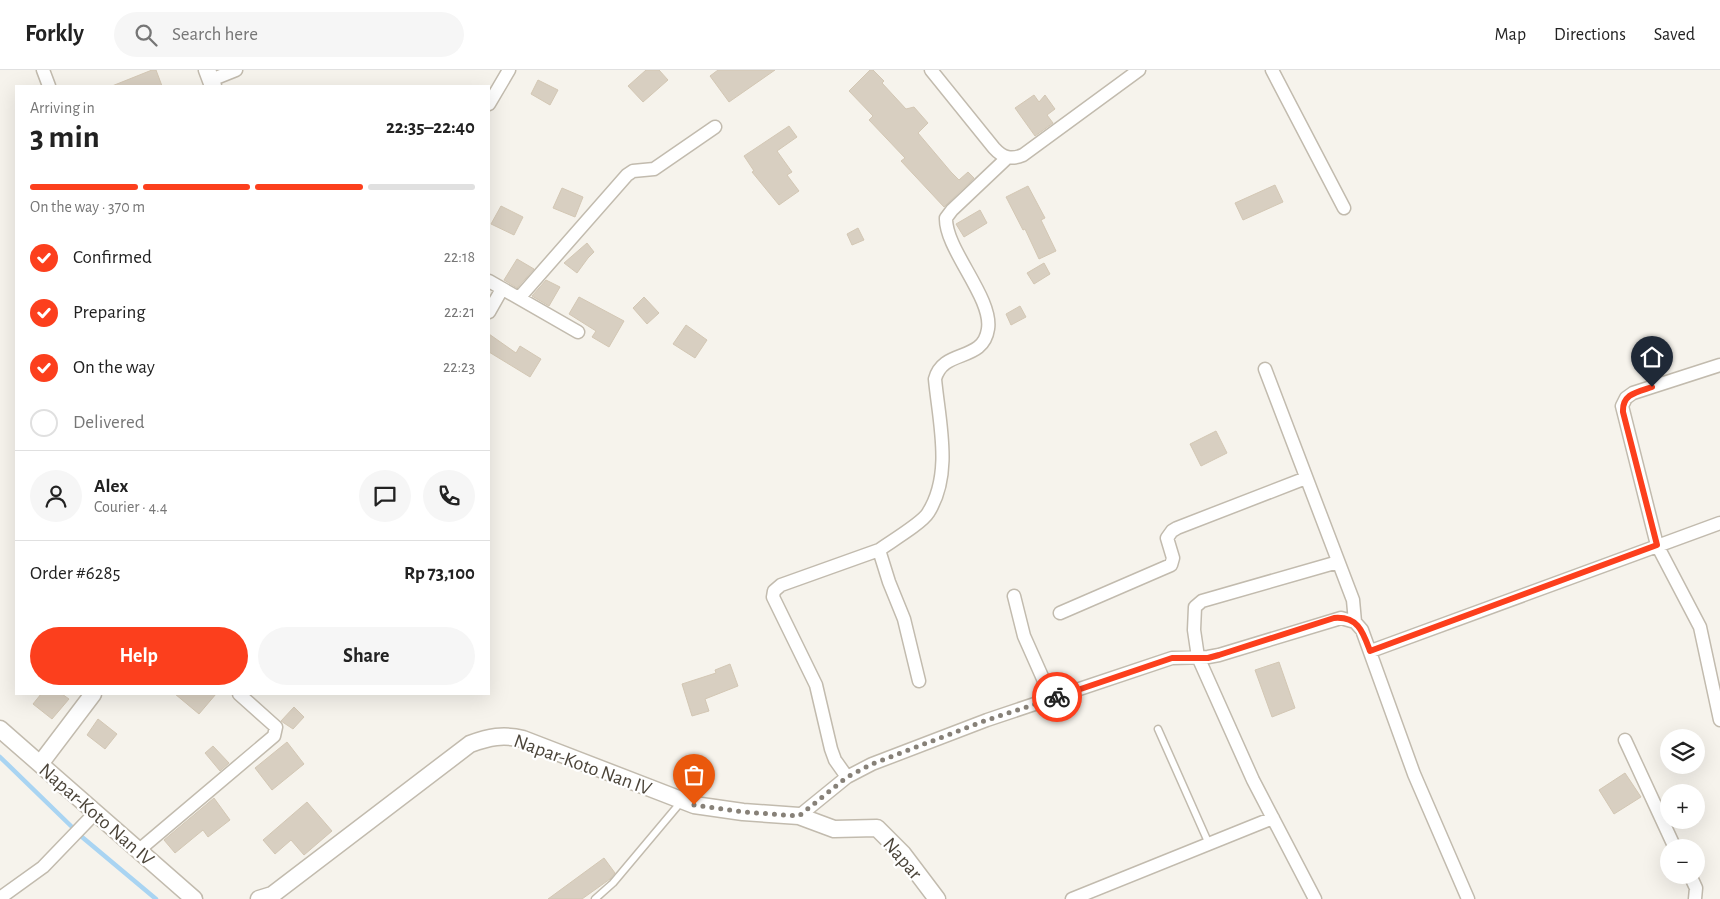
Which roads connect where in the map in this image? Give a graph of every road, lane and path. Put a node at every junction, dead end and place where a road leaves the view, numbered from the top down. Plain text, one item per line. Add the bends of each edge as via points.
1 (43, 70) edge
2 (236, 70) edge
3 (509, 70) edge
4 (931, 70) edge
5 (1139, 70) edge
6 (1272, 70) edge
7 (210, 79) edge
8 (49, 85) edge
9 (490, 102) edge
10 (715, 128) dead end
11 (1007, 158) junction
12 (1344, 208) dead end
13 (490, 282) edge
14 (502, 289) junction
15 (519, 298) junction
16 (490, 310) edge
17 (578, 332) dead end
18 (1720, 365) edge
19 (1265, 369) dead end
20 (1306, 478) junction
21 (1720, 523) edge
22 (1657, 545) junction
23 (879, 550) junction
24 (1338, 562) junction
25 (1014, 596) dead end
26 (1060, 614) dead end
27 (1355, 622) junction
28 (1370, 651) junction
29 (1198, 657) junction
30 (919, 681) dead end
31 (92, 695) edge
32 (240, 695) edge
33 (1052, 699) junction
34 (1720, 720) edge
35 (0, 729) edge
36 (1158, 729) dead end
37 (1625, 740) dead end
38 (40, 764) junction
39 (847, 777) junction
40 (682, 801) junction
41 (96, 812) junction
42 (799, 816) junction
43 (1273, 818) junction
44 (834, 829) joint
45 (1671, 839) edge
46 (1209, 844) junction
47 (139, 850) junction
48 (1694, 884) edge
49 (0, 898) edge
50 (194, 899) edge
51 (259, 899) edge
52 (595, 899) edge
53 (937, 899) edge
54 (1072, 899) edge
55 (1315, 899) edge
56 (1468, 899) edge
57 (1696, 899) edge

1 - 8 street
2 - 7 street
3 - 9 street
4 - 11 street via 994,148
5 - 11 street via 1023,155
6 - 12 street
10 - 15 street via 654,169 633,171 627,175
11 - 23 street via 946,218 951,238 987,315 988,329 982,345 938,368 935,378 943,462 938,489 927,515
13 - 14 street
14 - 15 street
14 - 16 street
15 - 17 street
18 - 22 street via 1633,393 1624,402 1623,412
19 - 20 street
20 - 24 street
20 - 26 street via 1177,528 1167,538 1171,565
21 - 22 street
22 - 28 street
22 - 34 street via 1700,627
23 - 30 street via 904,618
23 - 39 street via 781,585 773,597 816,685 830,749
24 - 27 street via 1353,600
24 - 29 street via 1198,604 1194,630
25 - 33 street via 1024,636
27 - 28 street via 1362,630
27 - 29 street via 1334,618 1219,655
28 - 56 street via 1414,774
29 - 33 street via 1172,658
29 - 43 street
31 - 38 street
32 - 47 street via 276,727 274,736
33 - 39 street via 987,720 872,764
35 - 38 street, Napar-Koto Nan IV
36 - 46 lane
37 - 45 street
38 - 41 street, Napar-Koto Nan IV
39 - 42 street
40 - 42 street, Napar-Koto Nan IV via 718,810
40 - 51 street, Napar-Koto Nan IV via 523,739 496,736 470,744 272,895
40 - 52 lane via 614,883
41 - 47 street, Napar-Koto Nan IV
41 - 49 street via 43,867
42 - 44 street, Napar-Koto Nan IV
43 - 46 street
43 - 55 street
44 - 53 street, Napar via 877,828 903,854
46 - 54 street
47 - 50 street, Napar-Koto Nan IV
48 - 57 street

